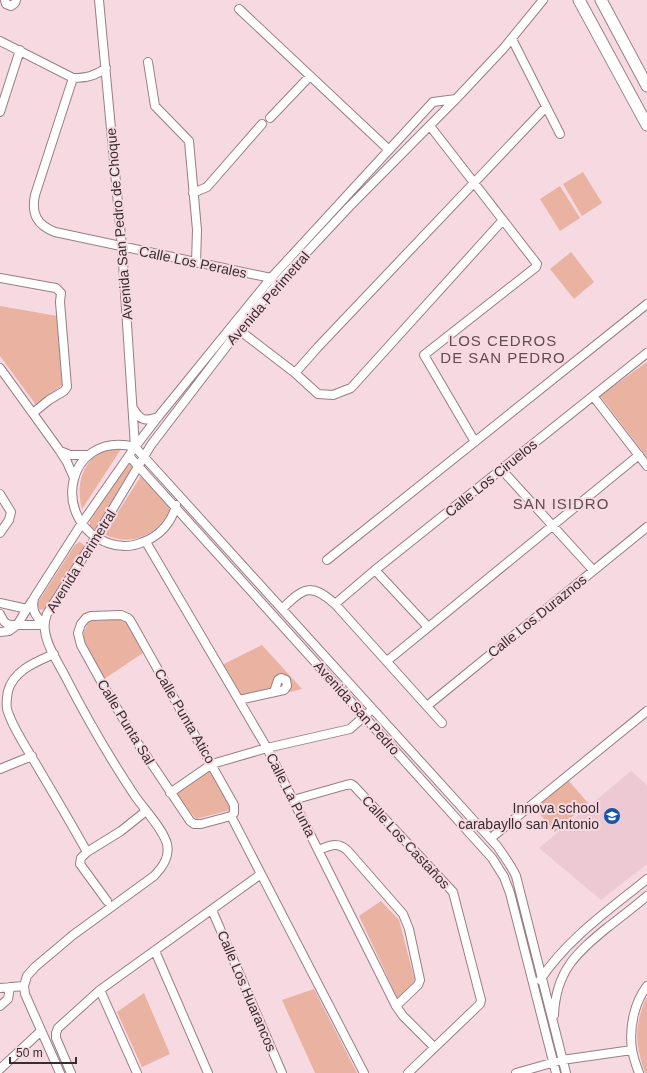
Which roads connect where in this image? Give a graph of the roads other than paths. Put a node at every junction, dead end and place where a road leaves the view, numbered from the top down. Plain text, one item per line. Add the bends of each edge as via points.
1 (5, 0) edge
2 (16, 0) edge
3 (99, 0) edge
4 (543, 0) edge
5 (579, 0) edge
6 (600, 0) edge
7 (239, 9) dead end
8 (512, 39) junction
9 (0, 41) edge
10 (20, 50) junction
11 (148, 62) dead end
12 (106, 68) junction
13 (310, 76) junction
14 (73, 78) junction
15 (647, 86) edge
16 (456, 99) junction
17 (546, 106) junction
18 (0, 112) edge
19 (270, 118) dead end
20 (262, 124) dead end
21 (647, 125) edge
22 (430, 126) junction
23 (560, 134) dead end
24 (389, 150) junction
25 (474, 182) junction
26 (193, 193) junction
27 (503, 220) junction
28 (122, 247) junction
29 (196, 263) junction
30 (0, 278) edge
31 (274, 281) junction
32 (647, 304) edge
33 (239, 330) junction
34 (647, 353) edge
35 (0, 368) edge
36 (295, 374) junction
37 (593, 396) junction
38 (133, 408) junction
39 (32, 413) junction
40 (158, 417) junction
41 (475, 442) junction
42 (135, 448) junction
43 (60, 451) junction
44 (88, 455) junction
45 (638, 455) junction
46 (129, 456) junction
47 (144, 457) junction
48 (647, 466) edge
49 (139, 467) junction
50 (501, 469) junction
51 (74, 478) junction
52 (0, 494) edge
53 (178, 496) junction
54 (175, 508) junction
55 (82, 523) junction
56 (552, 525) junction
57 (647, 527) edge
58 (0, 533) edge
59 (96, 537) junction
60 (146, 542) junction
61 (327, 560) dead end
62 (375, 570) junction
63 (593, 570) junction
64 (34, 598) junction
65 (0, 603) edge
66 (335, 604) junction
67 (27, 609) junction
68 (282, 609) junction
69 (0, 614) edge
70 (128, 618) joint
71 (17, 625) junction
72 (44, 625) junction
73 (428, 627) junction
74 (0, 632) edge
75 (54, 654) junction
76 (387, 661) junction
77 (274, 692) dead end
78 (239, 700) junction
79 (427, 706) junction
80 (372, 709) junction
81 (647, 711) edge
82 (4, 714) edge
83 (364, 717) junction
84 (442, 723) dead end
85 (267, 748) junction
86 (32, 756) junction
87 (212, 764) junction
88 (0, 769) edge
89 (170, 793) junction
90 (293, 800) junction
91 (146, 811) junction
92 (231, 816) junction
93 (491, 838) junction
94 (318, 850) junction
95 (87, 852) junction
96 (503, 853) junction
97 (492, 858) junction
98 (261, 874) junction
99 (516, 876) junction
100 (505, 880) junction
101 (647, 880) edge
102 (647, 896) edge
103 (107, 901) dead end
104 (212, 910) junction
105 (155, 951) junction
106 (542, 978) junction
107 (24, 986) junction
108 (10, 987) junction
109 (0, 988) edge
110 (646, 988) edge
111 (534, 989) junction
112 (100, 990) junction
113 (0, 1006) edge
114 (396, 1006) junction
115 (553, 1023) junction
116 (41, 1031) junction
117 (434, 1047) junction
118 (632, 1050) junction
119 (562, 1060) junction
120 (553, 1062) junction
121 (0, 1069) edge
122 (60, 1073) edge
123 (71, 1073) edge
124 (137, 1073) edge
125 (208, 1073) edge
126 (282, 1073) edge
127 (364, 1073) edge
128 (408, 1073) edge
129 (516, 1073) edge
130 (556, 1073) edge
131 (566, 1073) edge
132 (639, 1073) edge

1 - 2 street via 6,4 11,6
3 - 12 street, Avenida San Pedro de Choque
4 - 8 street, Avenida Perimetral
5 - 21 main road
6 - 15 main road
7 - 13 street
8 - 16 street, Avenida Perimetral
8 - 17 street
9 - 10 street
10 - 14 street
10 - 18 street
11 - 26 street via 155,106 189,141
12 - 14 street via 95,75
12 - 28 street, Avenida San Pedro de Choque
13 - 19 street
13 - 24 street
14 - 28 street, Calle Los Perales via 35,195 34,210 39,222 55,232
16 - 22 street, Avenida Perimetral
16 - 24 street, Avenida Perimetral via 434,102
17 - 23 street
17 - 25 street
20 - 26 street via 207,188
22 - 25 street
22 - 31 street, Avenida Perimetral
24 - 31 street, Avenida Perimetral
25 - 27 street
25 - 36 street
26 - 29 street via 197,230
27 - 36 street via 351,388 333,395 318,394
27 - 41 street via 536,260 536,267 424,355
28 - 29 street, Calle Los Perales
28 - 38 street, Avenida San Pedro de Choque
29 - 31 street, Calle Los Perales
30 - 39 street via 56,288 61,293 67,386 64,391
31 - 33 street, Avenida Perimetral
31 - 40 street, Avenida Perimetral
32 - 41 street
33 - 36 street
33 - 47 street, Avenida Perimetral
34 - 37 street, Calle Los Ciruelos
35 - 39 street
37 - 45 street
37 - 50 street, Calle Los Ciruelos
38 - 40 street via 142,419
38 - 42 street, Avenida San Pedro de Choque
39 - 43 street
40 - 42 street, Avenida Perimetral
41 - 61 street
42 - 44 street via 110,445
42 - 46 street, Avenida Perimetral
42 - 47 street, Avenida San Pedro
43 - 44 street via 78,456
43 - 51 street
44 - 51 street
45 - 48 street
45 - 56 street
46 - 49 street, Avenida San Pedro
46 - 55 street, Avenida Perimetral
47 - 49 street, Avenida Perimetral
47 - 53 street, Avenida San Pedro
49 - 54 street, Avenida San Pedro
49 - 59 street, Avenida Perimetral
50 - 56 street
50 - 62 street, Calle Los Ciruelos
51 - 55 street via 73,501
52 - 58 street via 11,512
53 - 54 street
53 - 68 street, Avenida San Pedro
54 - 60 street via 169,522 159,534
54 - 83 street, Avenida San Pedro
55 - 59 street
55 - 64 street, Avenida Perimetral
56 - 63 street
56 - 73 street
57 - 63 street, Calle Los Duraznos
59 - 60 street via 110,544 124,546
59 - 72 street, Avenida Perimetral via 50,609
60 - 78 street, Calle La Punta
62 - 66 street, Calle Los Ciruelos
62 - 73 street
63 - 79 street, Calle Los Duraznos
64 - 67 street
64 - 72 street, Avenida Perimetral via 34,613
65 - 67 street
66 - 68 street via 326,595 310,590 302,591
66 - 76 street
67 - 71 street
68 - 80 street, Avenida San Pedro
69 - 71 street via 6,624
70 - 87 street, Calle Punta Atico
70 - 89 street, Calle Punta Sal via 121,615 91,616 81,624 78,633 81,645 102,683
71 - 72 street
71 - 74 street via 9,631
72 - 75 street via 46,638
73 - 76 street
75 - 82 street via 30,665 12,681
75 - 91 street via 109,757
76 - 79 street
77 - 78 street
78 - 85 street, Calle La Punta
79 - 84 street
80 - 83 street
80 - 93 street, Avenida San Pedro
81 - 93 street
82 - 86 street
83 - 85 street via 350,729
83 - 97 street, Avenida San Pedro
85 - 87 street
85 - 90 street, Calle La Punta
86 - 88 street
86 - 95 street
87 - 89 street
87 - 92 street, Calle Punta Atico via 234,805
89 - 92 street, Calle Punta Sal via 194,824
90 - 94 street, Calle La Punta
90 - 117 street, Calle Los Castaños via 350,784 354,786 453,892 481,1000 480,1004
91 - 95 street via 121,831
91 - 107 street via 164,836 167,845 168,855 164,866 35,967 27,976
92 - 98 street
93 - 96 street, Avenida San Pedro
94 - 114 street, Calle La Punta
94 - 114 street via 335,844 347,850 403,914 409,928 420,980
95 - 103 street via 81,858 80,864
96 - 97 street
96 - 99 street, Avenida San Pedro
97 - 100 street, Avenida San Pedro
98 - 104 street
98 - 127 street
99 - 100 street
99 - 106 street, Avenida San Pedro
100 - 111 street, Avenida San Pedro
101 - 106 street via 582,930
102 - 115 street via 585,945 571,961 557,990
104 - 105 street
104 - 126 street, Calle Los Huarancos
105 - 112 street
105 - 125 street
106 - 111 street
106 - 115 street, Avenida San Pedro
107 - 108 street
107 - 116 street
108 - 109 street
108 - 113 street via 8,999
110 - 118 street via 636,1007 631,1029
111 - 120 street, Avenida San Pedro
112 - 123 street via 58,1028 56,1033
112 - 124 street
114 - 117 street, Calle La Punta
115 - 119 street, Avenida San Pedro
116 - 121 street
116 - 122 street
117 - 128 street, Calle Los Castaños
118 - 119 street
118 - 132 street
119 - 120 street
119 - 131 street, Avenida San Pedro
120 - 129 street
120 - 130 street, Avenida San Pedro

